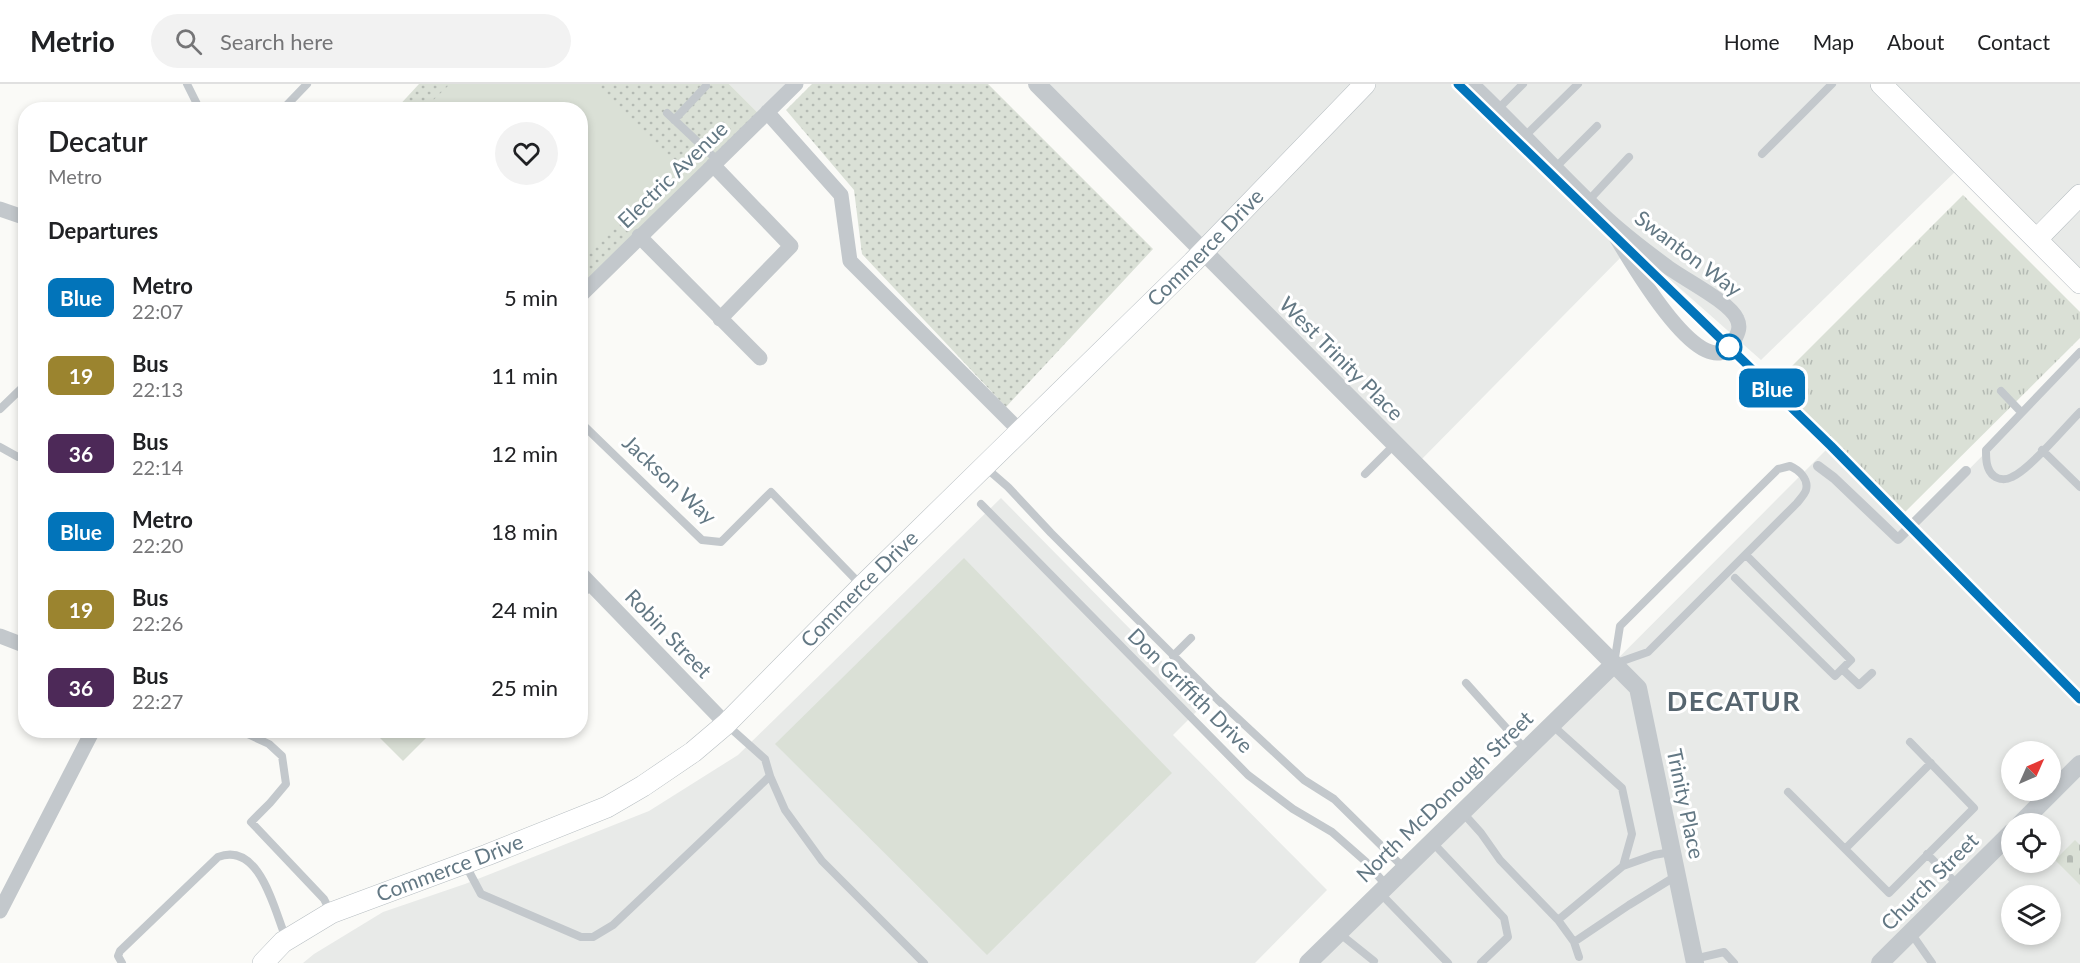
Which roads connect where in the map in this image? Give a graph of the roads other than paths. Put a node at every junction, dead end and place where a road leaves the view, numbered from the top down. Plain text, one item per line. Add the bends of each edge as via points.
1 (187, 84) edge
2 (307, 84) edge
3 (796, 84) edge
4 (1037, 84) edge
5 (1365, 84) edge
6 (1472, 84) edge
7 (1523, 84) edge
8 (1578, 84) edge
9 (1832, 84) edge
10 (1881, 84) edge
11 (706, 86) dead end
12 (196, 102) edge
13 (290, 102) edge
14 (1498, 109) junction
15 (767, 112) junction
16 (666, 113) dead end
17 (674, 120) junction
18 (1597, 126) dead end
19 (1525, 136) junction
20 (1762, 154) dead end
21 (1629, 157) dead end
22 (715, 162) junction
23 (1556, 167) junction
24 (2080, 195) edge
25 (1588, 200) junction
26 (0, 210) edge
27 (1603, 215) junction
28 (18, 216) edge
29 (639, 236) junction
30 (2037, 239) junction
31 (1202, 252) junction
32 (2080, 283) edge
33 (588, 288) edge
34 (720, 319) junction
35 (2080, 352) edge
36 (760, 358) dead end
37 (2001, 391) dead end
38 (18, 392) edge
39 (0, 409) edge
40 (2021, 412) junction
41 (2080, 412) edge
42 (588, 430) edge
43 (1020, 431) junction
44 (1395, 445) junction
45 (0, 447) edge
46 (2042, 450) junction
47 (18, 457) edge
48 (984, 466) junction
49 (1818, 466) dead end
50 (1966, 471) dead end
51 (1365, 474) dead end
52 (2080, 487) edge
53 (981, 504) dead end
54 (1746, 555) junction
55 (1735, 578) dead end
56 (588, 581) edge
57 (592, 585) junction
58 (862, 586) junction
59 (588, 589) edge
60 (0, 636) edge
61 (1191, 638) dead end
62 (18, 643) edge
63 (1173, 656) junction
64 (1614, 664) junction
65 (1842, 669) junction
66 (1872, 673) dead end
67 (1466, 683) dead end
68 (726, 724) junction
69 (1551, 725) junction
70 (89, 738) edge
71 (256, 738) edge
72 (1910, 742) dead end
73 (1526, 750) junction
74 (1931, 763) junction
75 (2080, 764) edge
76 (770, 776) junction
77 (1788, 792) dead end
78 (1463, 813) junction
79 (2031, 813) edge
80 (1432, 843) junction
81 (2001, 843) edge
82 (1845, 849) junction
83 (1673, 852) junction
84 (1928, 854) junction
85 (465, 863) junction
86 (1623, 866) junction
87 (1405, 869) junction
88 (1677, 875) junction
89 (1959, 885) junction
90 (1383, 889) junction
91 (0, 911) edge
92 (331, 913) junction
93 (1558, 920) junction
94 (1339, 933) junction
95 (1911, 933) junction
96 (286, 940) junction
97 (1574, 942) junction
98 (1579, 957) dead end
99 (1374, 961) dead end
100 (1695, 961) edge
101 (122, 963) edge
102 (263, 963) edge
103 (924, 963) edge
104 (1308, 963) edge
105 (1448, 963) edge
106 (1481, 963) edge
107 (1734, 963) edge
108 (1880, 963) edge
109 (1932, 963) edge

1 - 12 lane
2 - 13 lane
3 - 15 street, Electric Avenue
4 - 31 street, West Trinity Place
5 - 31 main road, Commerce Drive
6 - 14 street, Swanton Way
7 - 14 lane
8 - 19 lane
9 - 20 lane
10 - 30 main road
11 - 17 lane
14 - 19 street, Swanton Way
15 - 22 street, Electric Avenue
15 - 43 street via 841,195 850,261
16 - 17 lane
17 - 22 lane
18 - 23 lane
19 - 23 street, Swanton Way
21 - 25 lane
22 - 29 street, Electric Avenue
22 - 34 street via 791,246
23 - 25 street, Swanton Way
24 - 30 main road
25 - 27 street, Swanton Way
26 - 28 street
27 - 27 street, Swanton Way via 1665,312 1689,339 1711,353 1719,353 1732,344 1739,330 1733,312 1667,267
29 - 33 street, Electric Avenue
29 - 34 street
30 - 32 main road
31 - 43 main road, Commerce Drive
31 - 44 street, West Trinity Place
34 - 36 street
35 - 40 lane
37 - 40 lane
38 - 39 lane
40 - 46 lane via 1986,450 1990,473 1996,478 2014,476
41 - 46 lane
42 - 58 lane, Jackson Way via 702,540 720,542 771,492
43 - 48 main road, Commerce Drive
44 - 51 lane
44 - 64 street, West Trinity Place
45 - 47 lane
46 - 52 lane
48 - 58 main road, Commerce Drive
48 - 63 lane
49 - 50 street via 1898,539
53 - 90 lane, Don Griffith Drive via 1248,775 1332,832 1365,861
54 - 64 lane, North McDonough Street via 1648,652
54 - 64 lane, North McDonough Street via 1806,490 1806,481 1798,470 1790,466 1778,470 1620,626
54 - 65 lane via 1851,660
55 - 65 lane via 1835,676
56 - 57 street, Robin Street
57 - 59 lane
57 - 68 street, Robin Street
58 - 68 main road, Commerce Drive
60 - 62 street
61 - 63 lane
63 - 87 lane via 1305,780 1334,798
64 - 69 street, North McDonough Street
64 - 83 street, Trinity Place via 1638,688
65 - 66 lane via 1859,686
67 - 73 lane
68 - 76 lane via 765,759
68 - 85 main road, Commerce Drive via 693,752 607,807
69 - 73 street, North McDonough Street
69 - 86 lane via 1622,788 1632,834
70 - 91 street
71 - 92 lane via 282,756 286,783 250,822 324,898
72 - 74 lane
73 - 78 street, North McDonough Street
74 - 82 lane
74 - 84 lane via 1974,808
75 - 79 street
76 - 85 lane via 613,925 593,937 580,937 481,894
76 - 103 lane via 785,810 822,861
77 - 82 lane
78 - 80 street, North McDonough Street
78 - 93 lane via 1500,860
80 - 87 street, North McDonough Street
80 - 106 lane via 1504,918 1508,937
81 - 89 street, Church Street
82 - 84 lane via 1889,893
83 - 86 lane
83 - 88 street, Trinity Place
84 - 89 lane
85 - 92 main road, Commerce Drive
86 - 93 lane
87 - 90 street, North McDonough Street
88 - 97 lane
88 - 100 street, Trinity Place
89 - 95 street, Church Street
90 - 94 street, North McDonough Street
90 - 105 lane, Don Griffith Drive
92 - 96 main road, Commerce Drive
93 - 97 lane
94 - 99 lane
94 - 104 street, North McDonough Street
95 - 108 street, Church Street
95 - 109 lane
96 - 101 lane via 267,886 240,855 229,853 218,857 120,951
96 - 102 main road, Commerce Drive
97 - 98 lane
100 - 107 lane via 1724,952

